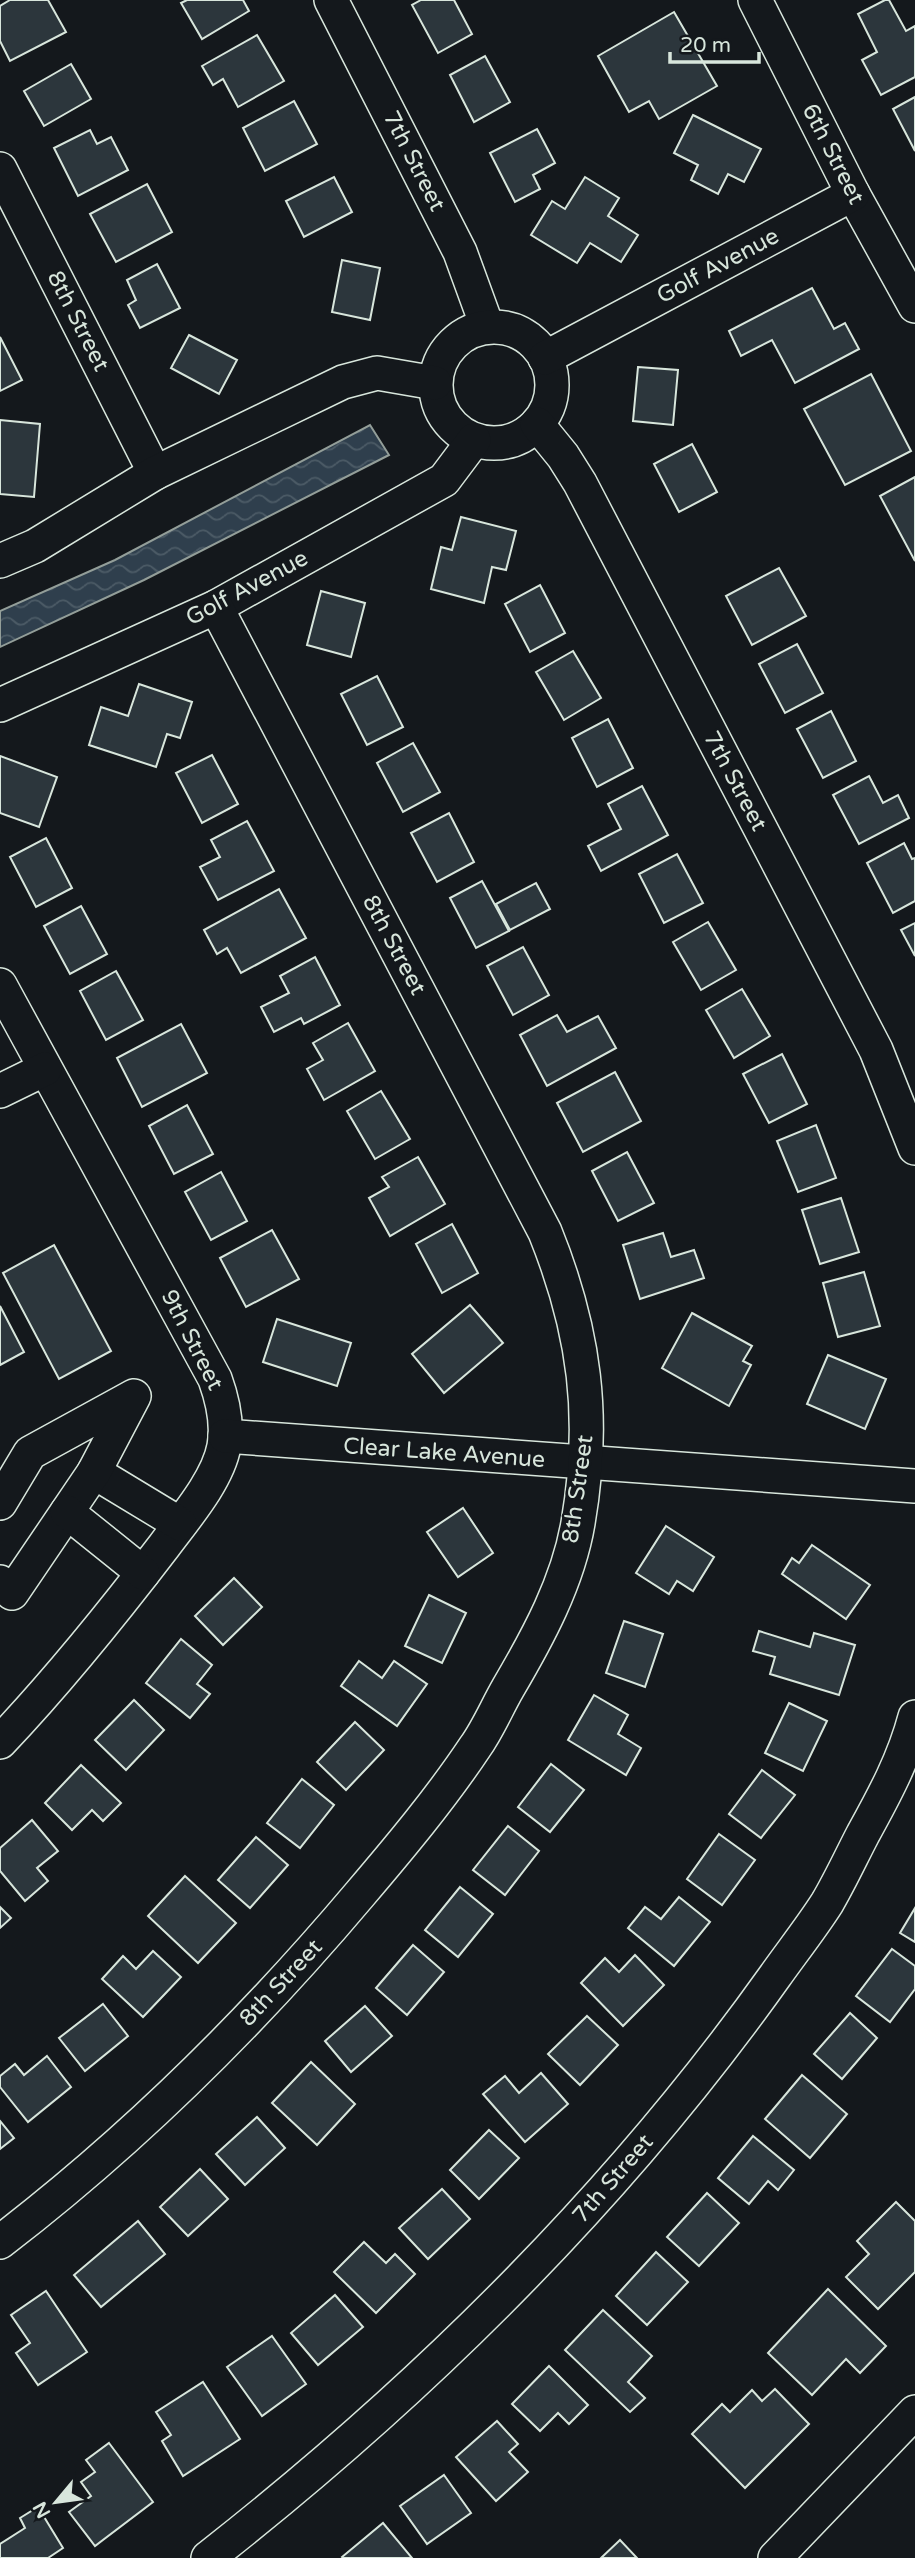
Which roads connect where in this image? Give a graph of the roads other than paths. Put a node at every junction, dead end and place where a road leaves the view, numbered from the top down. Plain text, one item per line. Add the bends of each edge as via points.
1 (331, 0) edge
2 (755, 0) edge
3 (0, 169) edge
4 (853, 194) junction
5 (915, 306) edge
6 (487, 327) junction
7 (545, 358) junction
8 (435, 383) junction
9 (537, 425) junction
10 (474, 440) junction
11 (156, 473) junction
12 (0, 561) edge
13 (216, 607) junction
14 (0, 705) edge
15 (0, 985) edge
16 (46, 1069) junction
17 (0, 1091) edge
18 (915, 1148) edge
19 (225, 1436) junction
20 (584, 1463) junction
21 (94, 1472) junction
22 (915, 1486) edge
23 (0, 1503) edge
24 (67, 1512) junction
25 (180, 1524) junction
26 (143, 1573) junction
27 (0, 1582) edge
28 (915, 1717) edge
29 (0, 1742) edge
30 (0, 2242) edge
31 (915, 2412) edge
32 (208, 2558) edge
33 (775, 2558) edge

1 - 6 street, 7th Street via 460,252
2 - 4 street, 6th Street
3 - 11 street, 8th Street
4 - 5 street, 6th Street
4 - 7 street, Golf Avenue
6 - 7 street via 521,333
6 - 8 street via 471,331 445,351
7 - 9 street via 552,392
8 - 10 street via 446,417
8 - 11 street via 377,373 342,382
9 - 10 street via 508,442
9 - 18 street, 7th Street via 563,456 605,533 876,1050
10 - 13 street, Golf Avenue via 444,480
11 - 12 street via 35,546
13 - 14 street, Golf Avenue
13 - 20 street, 8th Street via 545,1232 565,1283 582,1356 587,1421
15 - 16 street, 9th Street
16 - 17 street
16 - 19 street, 9th Street via 215,1379 223,1401
19 - 20 street, Clear Lake Avenue
19 - 25 street, 9th Street via 216,1469
20 - 22 street, Clear Lake Avenue
20 - 30 street, 8th Street via 578,1525 559,1588 533,1647 476,1746 397,1851 312,1951 222,2046 127,2136
21 - 23 street via 134,1396 30,1452
21 - 24 street
21 - 25 street
24 - 26 street
24 - 27 street via 12,1593
25 - 26 street, 9th Street
26 - 29 street, 9th Street
28 - 32 street, 7th Street via 892,1781 826,1904 662,2123 487,2314 288,2495
31 - 33 street

